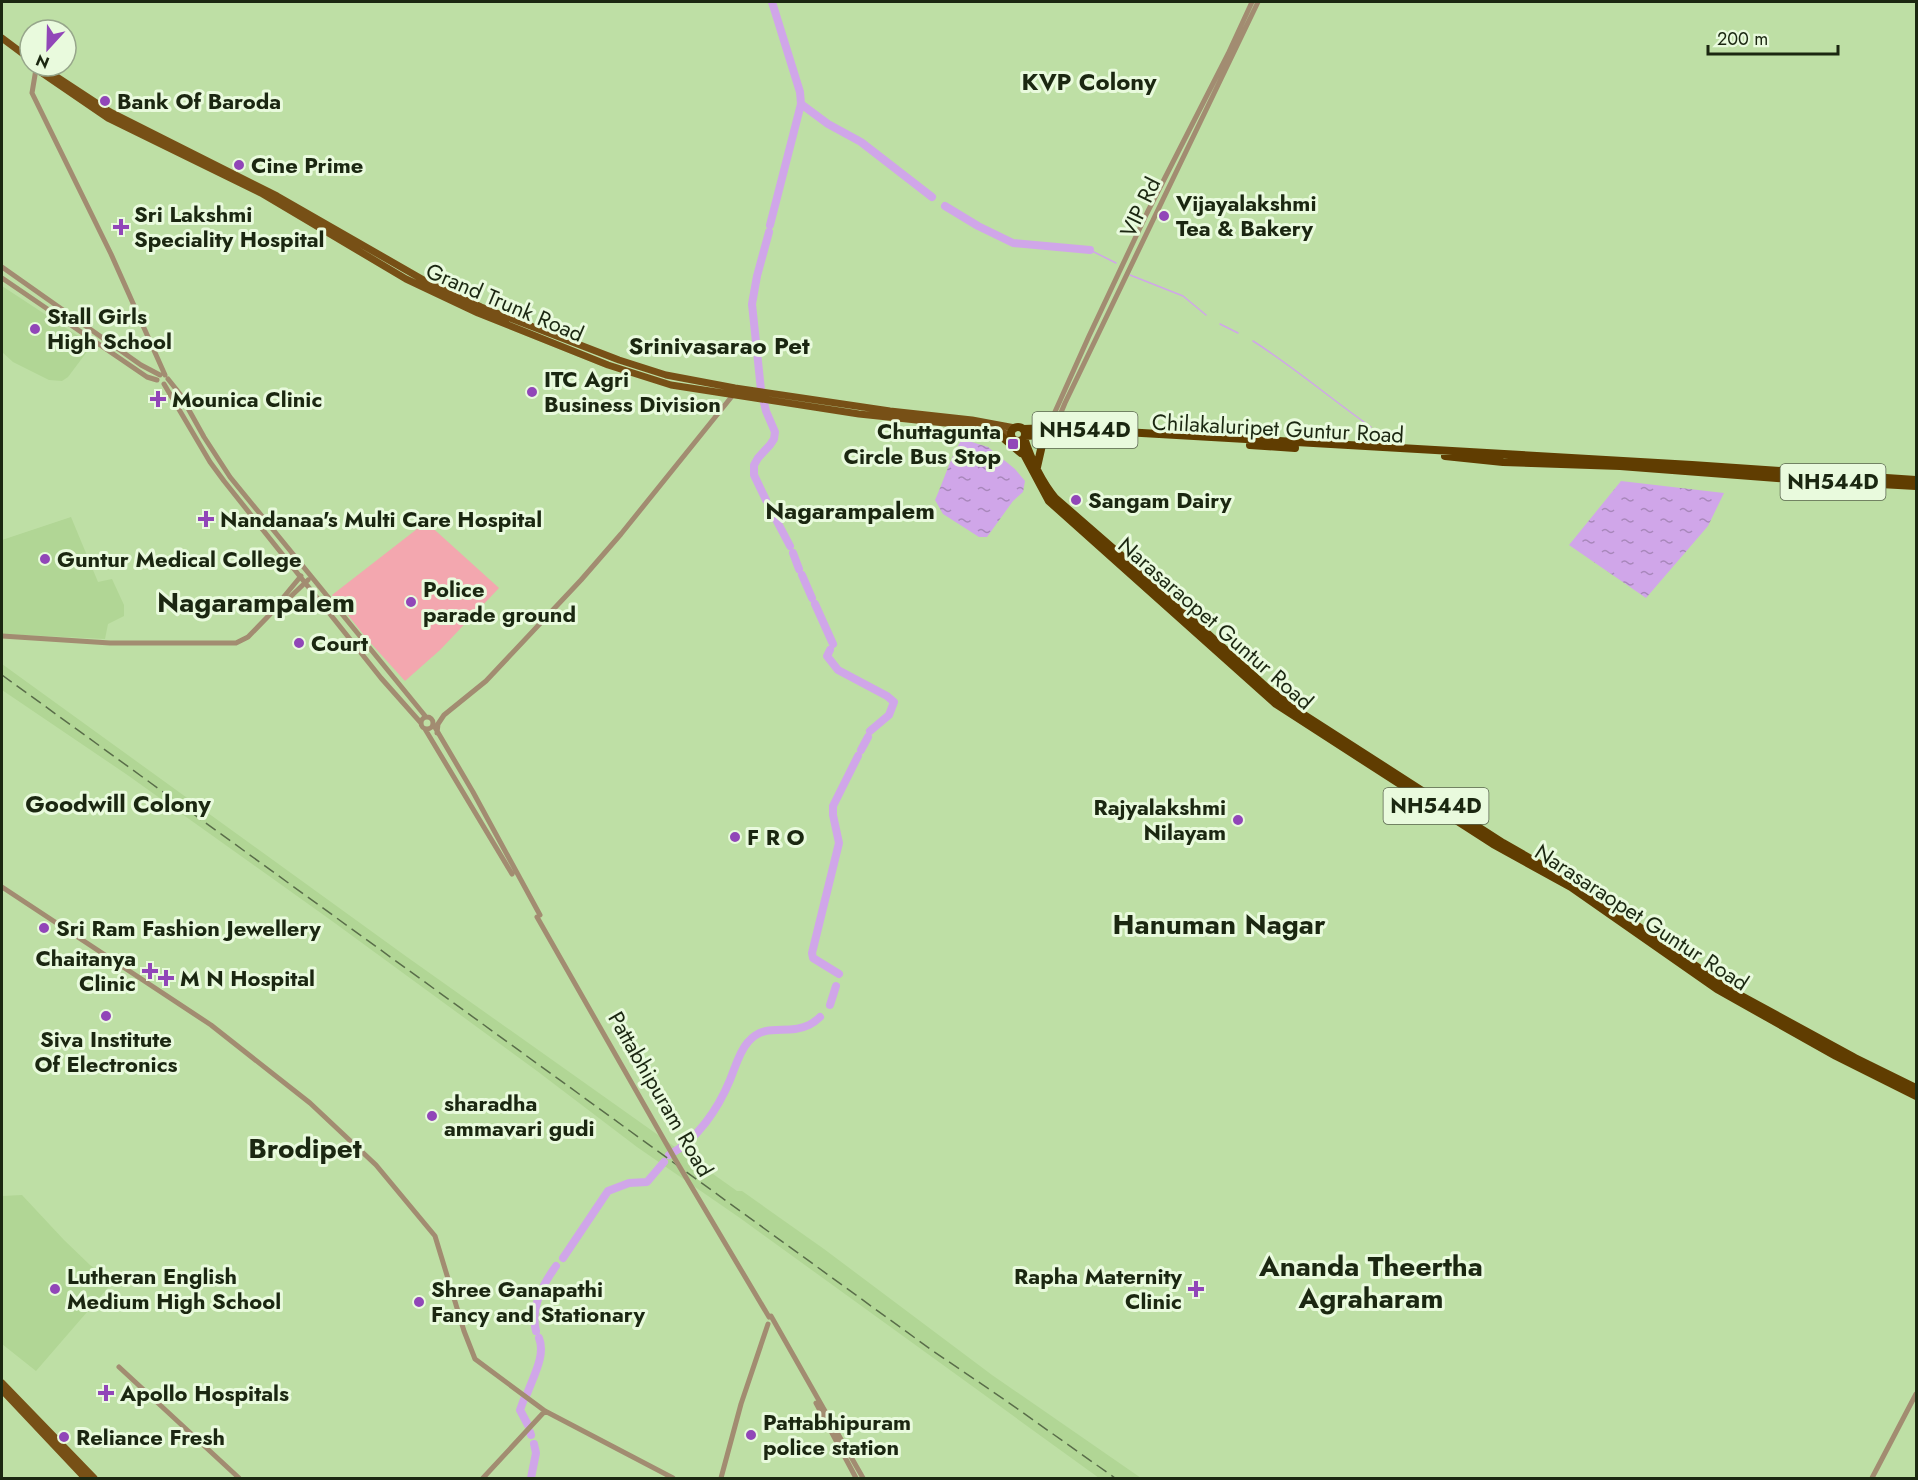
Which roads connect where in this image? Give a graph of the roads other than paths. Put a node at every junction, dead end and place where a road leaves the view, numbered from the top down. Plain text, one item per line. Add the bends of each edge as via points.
1 (1252, 2) edge
2 (1258, 2) edge
3 (2, 38) edge
4 (2, 44) edge
5 (18, 50) edge
6 (18, 55) edge
7 (34, 78) edge
8 (52, 78) edge
9 (55, 78) edge
10 (2, 267) edge
11 (1123, 272) junction
12 (2, 278) edge
13 (163, 379) junction
14 (750, 394) junction
15 (733, 395) junction
16 (863, 410) junction
17 (994, 430) junction
18 (1055, 432) junction
19 (1019, 435) junction
20 (1455, 454) junction
21 (1026, 459) junction
22 (1036, 467) junction
23 (1917, 480) edge
24 (1917, 486) edge
25 (306, 571) junction
26 (311, 577) junction
27 (303, 580) junction
28 (2, 636) edge
29 (424, 715) junction
30 (444, 715) junction
31 (421, 723) junction
32 (433, 724) junction
33 (425, 729) junction
34 (437, 733) junction
35 (2, 887) edge
36 (538, 916) junction
37 (1917, 1088) edge
38 (1917, 1096) edge
39 (769, 1319) junction
40 (119, 1367) dead end
41 (2, 1383) edge
42 (2, 1390) edge
43 (1917, 1394) edge
44 (545, 1411) junction
45 (827, 1418) junction
46 (85, 1479) edge
47 (94, 1479) edge
48 (239, 1479) edge
49 (483, 1479) edge
50 (673, 1479) edge
51 (721, 1479) edge
52 (856, 1479) edge
53 (863, 1479) edge
54 (1872, 1479) edge

1 - 11 street, VIP Rd via 1147,213
2 - 11 street, VIP Rd
3 - 5 main road
4 - 6 main road, Grand Trunk Road
7 - 13 street via 32,93 111,254
8 - 15 main road, Grand Trunk Road via 108,118 268,197 442,297 608,365 671,385
9 - 14 main road, Grand Trunk Road via 110,112 263,188 401,268 462,298 636,366
10 - 13 street
11 - 18 street, VIP Rd via 1054,414
12 - 13 street via 147,377
13 - 25 street, Pattabhipuram Road via 180,394 230,477
13 - 27 street, Pattabhipuram Road via 210,462
14 - 15 main road, Grand Trunk Road
14 - 16 main road, Grand Trunk Road
15 - 30 street via 581,580 486,681
16 - 17 main road, Grand Trunk Road
16 - 19 main road, Grand Trunk Road via 972,420
17 - 19 main road, Grand Trunk Road
17 - 21 highway, NH544D
18 - 19 highway, Chilakaluripet Guntur Road / NH544D
18 - 20 highway, Chilakaluripet Guntur Road / NH544D
18 - 22 highway, NH544D via 1042,445
19 - 21 highway, Narasaraopet Guntur Road / NH544D
19 - 22 highway, Narasaraopet Guntur Road / NH544D
20 - 23 highway, NH544D
20 - 24 highway, NH544D via 1503,462
21 - 38 highway, Narasaraopet Guntur Road / NH544D via 1049,501 1293,716 1493,844 1571,887 1717,989
22 - 37 highway, Narasaraopet Guntur Road / NH544D via 1055,498 1291,706 1503,843 1593,895 1732,991
25 - 26 street, Pattabhipuram Road
25 - 27 street
26 - 27 street
26 - 29 street, Pattabhipuram Road
27 - 28 street via 248,637 236,643 110,643
27 - 31 street, Pattabhipuram Road
29 - 30 street
29 - 31 street
29 - 32 street, Pattabhipuram Road via 432,718
30 - 34 street
31 - 33 street, Pattabhipuram Road
32 - 33 street
32 - 34 street, Pattabhipuram Road
33 - 36 street, Pattabhipuram Road
34 - 36 street, Pattabhipuram Road via 473,792
35 - 44 street via 212,1025 310,1103 376,1165 435,1236 475,1359
36 - 39 street, Pattabhipuram Road, bridge
39 - 45 street, Pattabhipuram Road
39 - 51 street
40 - 48 street
41 - 47 main road
42 - 46 main road
43 - 54 street
44 - 49 street
44 - 50 street
45 - 52 street, Pattabhipuram Road
45 - 53 street, Pattabhipuram Road

